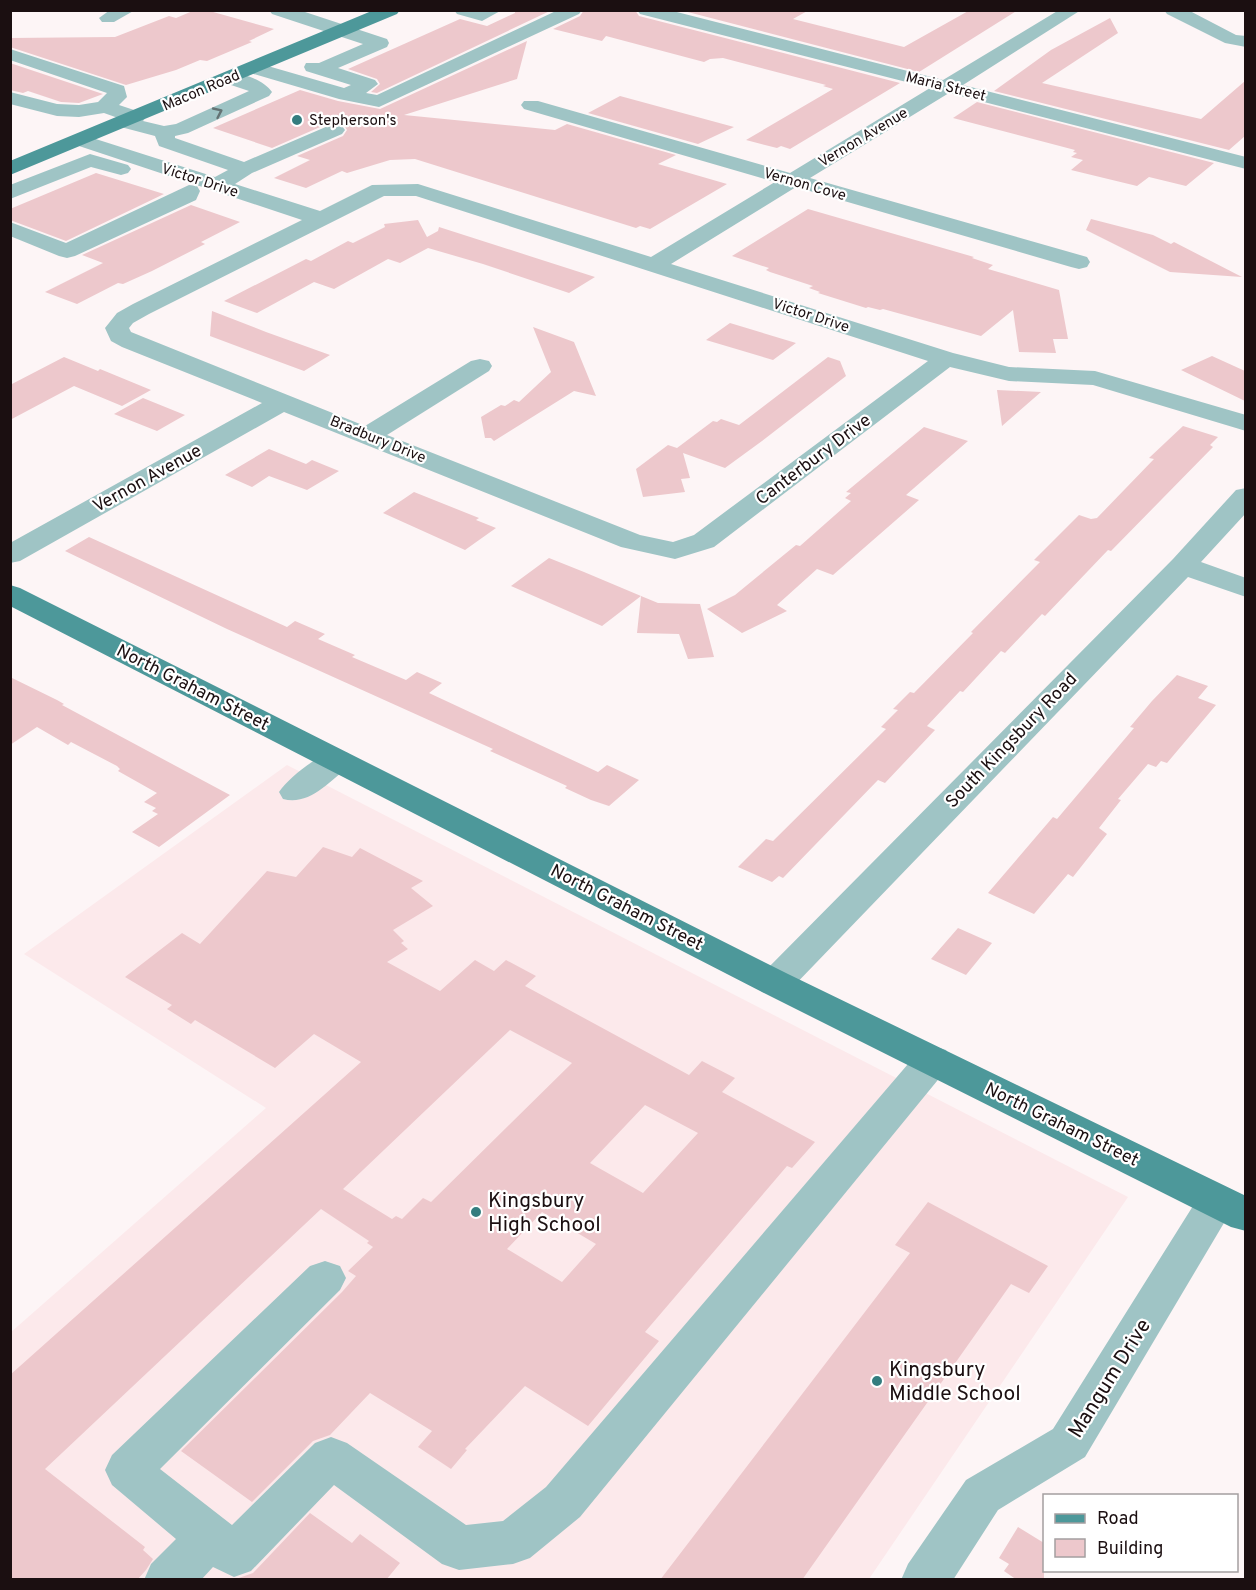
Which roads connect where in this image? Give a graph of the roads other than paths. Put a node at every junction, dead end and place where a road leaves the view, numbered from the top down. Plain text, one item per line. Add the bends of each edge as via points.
1 (126, 10) edge
2 (278, 10) edge
3 (391, 10) edge
4 (463, 10) edge
5 (573, 10) edge
6 (646, 10) edge
7 (1072, 10) edge
8 (1173, 10) edge
9 (488, 13) edge
10 (108, 18) dead end
11 (512, 23) dead end
12 (343, 31) junction
13 (1245, 42) edge
14 (308, 45) junction
15 (10, 54) edge
16 (349, 57) junction
17 (276, 58) junction
18 (254, 68) junction
19 (321, 69) junction
20 (229, 78) junction
21 (947, 86) junction
22 (346, 95) junction
23 (10, 98) edge
24 (531, 105) dead end
25 (105, 107) junction
26 (130, 120) junction
27 (172, 130) junction
28 (335, 130) dead end
29 (80, 140) junction
30 (270, 157) junction
31 (1245, 163) edge
32 (14, 165) edge
33 (245, 169) junction
34 (793, 180) junction
35 (204, 186) junction
36 (10, 193) edge
37 (321, 219) junction
38 (10, 228) edge
39 (1079, 262) dead end
40 (655, 264) junction
41 (946, 358) junction
42 (480, 366) dead end
43 (283, 402) junction
44 (1245, 423) edge
45 (369, 435) junction
46 (1245, 496) edge
47 (675, 551) joint
48 (10, 555) edge
49 (1183, 565) junction
50 (1245, 588) edge
51 (10, 594) edge
52 (338, 760) junction
53 (295, 792) dead end
54 (775, 982) junction
55 (933, 1060) junction
56 (1231, 1208) edge
57 (325, 1278) dead end
58 (211, 1537) junction
59 (168, 1580) edge
60 (925, 1580) edge

1 - 10 street
2 - 12 street
3 - 12 main road, Macon Road
4 - 9 street
5 - 22 street via 379,101
6 - 21 street, Maria Street
7 - 21 street, Vernon Avenue
8 - 13 street
9 - 11 street
12 - 14 main road, Macon Road
12 - 16 street via 380,43
14 - 16 street
14 - 17 main road, Macon Road
15 - 25 street via 117,90 117,97
16 - 19 street
17 - 18 main road, Macon Road
17 - 19 street
18 - 20 main road, Macon Road
18 - 22 street
19 - 22 street via 369,84
20 - 26 main road, Macon Road
27 -> 20 street via 262,92 258,87
21 - 31 street, Maria Street
21 - 34 street, Vernon Avenue
23 - 25 street via 57,112
24 - 34 street, Vernon Cove
25 - 26 street
26 - 27 street
26 - 29 main road, Macon Road
27 - 30 street
27 - 33 street via 166,142
28 - 30 street
29 - 32 main road, Macon Road
29 - 35 street, Victor Drive
30 - 33 street
33 - 35 street
34 - 39 street, Vernon Cove
34 - 40 street, Vernon Avenue
35 - 36 street via 90,160
35 - 37 street, Victor Drive
35 - 38 street via 67,251
37 - 40 street, Victor Drive via 380,190 418,190
37 - 43 street, Bradbury Drive via 141,309 117,328 120,336
40 - 41 street, Victor Drive
41 - 44 street, Victor Drive via 1009,374 1095,378
41 - 47 street, Canterbury Drive via 704,541
42 - 45 street
43 - 45 street, Bradbury Drive
43 - 48 street, Vernon Avenue
45 - 47 street, Bradbury Drive via 631,541
46 - 49 street, South Kingsbury Road
49 - 50 street
49 - 54 street, South Kingsbury Road
51 - 52 main road, North Graham Street
52 - 53 street
52 - 54 main road, North Graham Street
54 - 55 main road, North Graham Street
55 - 56 main road, North Graham Street
55 - 58 street via 563,1502 513,1542 459,1548 331,1457 234,1555
56 - 60 street, Mangum Drive via 1069,1443 982,1495
57 - 58 street via 128,1470
58 - 59 street

